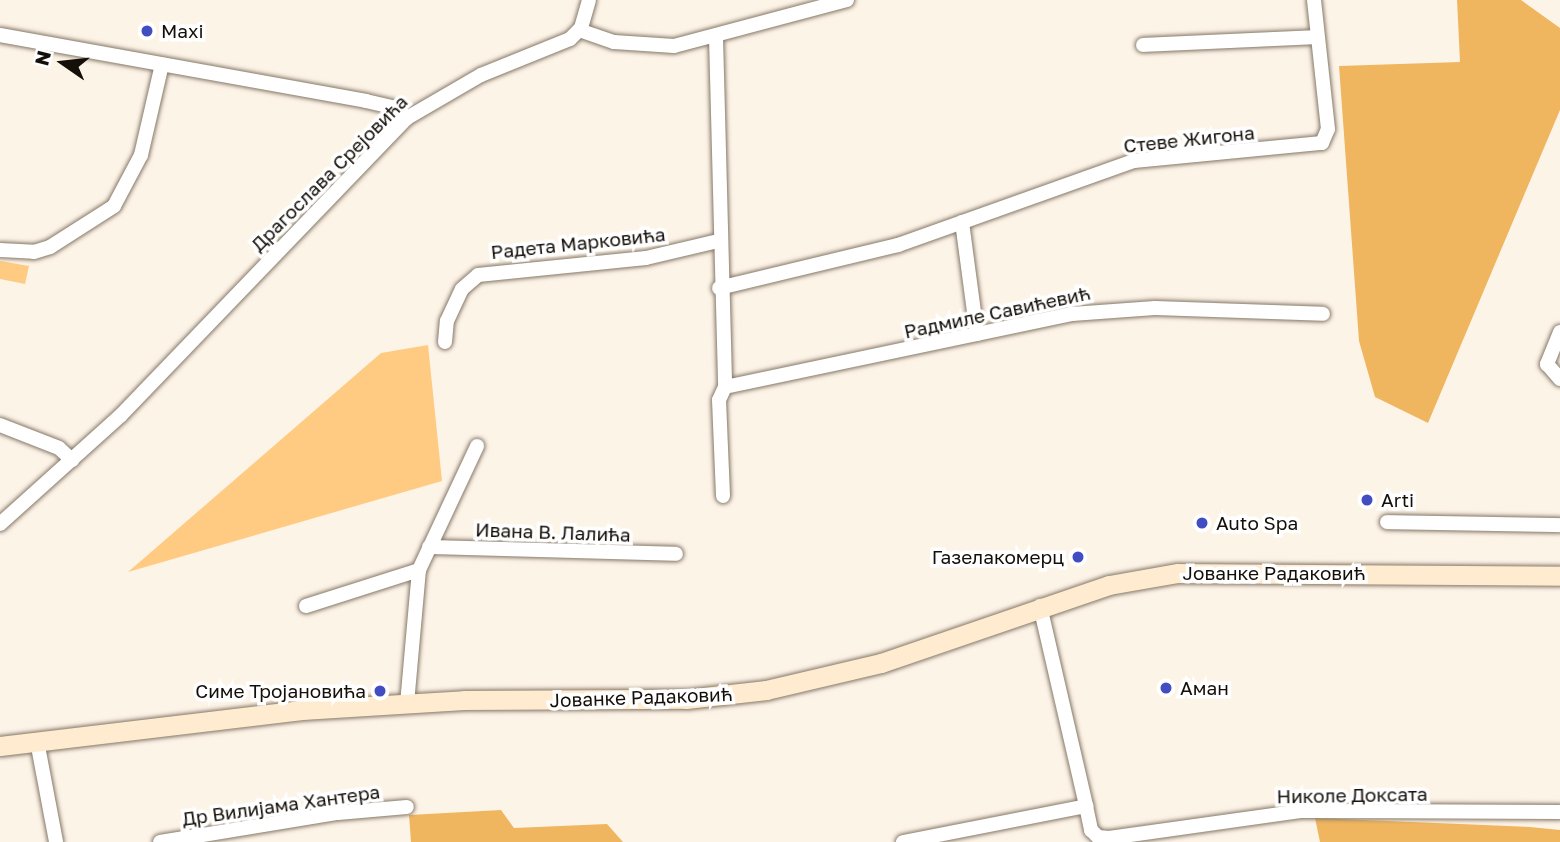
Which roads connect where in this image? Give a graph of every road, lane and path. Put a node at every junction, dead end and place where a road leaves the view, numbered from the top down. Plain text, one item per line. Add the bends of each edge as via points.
1 (589, 0) edge
2 (847, 0) edge
3 (1314, 0) edge
4 (579, 30) junction
5 (0, 35) edge
6 (716, 37) junction
7 (1317, 37) junction
8 (1143, 45) dead end
9 (162, 64) junction
10 (407, 118) junction
11 (962, 222) junction
12 (718, 241) junction
13 (0, 250) edge
14 (719, 288) junction
15 (1323, 314) dead end
16 (1560, 332) edge
17 (977, 334) junction
18 (445, 342) dead end
19 (1560, 379) edge
20 (725, 387) junction
21 (0, 425) edge
22 (477, 446) dead end
23 (72, 460) junction
24 (723, 496) dead end
25 (1387, 522) dead end
26 (0, 524) edge
27 (1560, 525) edge
28 (429, 547) junction
29 (676, 554) dead end
30 (419, 570) junction
31 (1560, 576) edge
32 (306, 606) dead end
33 (1040, 606) junction
34 (407, 704) junction
35 (37, 741) junction
36 (0, 746) edge
37 (1086, 806) junction
38 (408, 807) dead end
39 (1560, 812) edge
40 (56, 842) edge
41 (160, 842) edge
42 (903, 842) edge

1 - 4 street
2 - 6 street
3 - 7 street, Стеве Жигона
4 - 6 street via 592,37 642,46
4 - 10 street, Драгослава Срејовића via 561,43 452,90
5 - 9 street
6 - 12 street
7 - 8 street
7 - 11 street, Стеве Жигона via 1328,129 1322,143 1134,161
9 - 10 street via 366,101 396,108
9 - 13 street via 141,155 114,206 50,247 34,252
10 - 23 street, Драгослава Срејовића
11 - 14 street, Стеве Жигона via 853,257
11 - 17 street
12 - 14 street
12 - 18 street, Радета Марковића via 646,258 478,275 462,289 447,321
14 - 20 street
15 - 17 street, Радмиле Савићевић via 1107,310
16 - 19 street via 1547,364
17 - 20 street, Радмиле Савићевић
20 - 24 street via 719,400
21 - 23 street via 60,448
22 - 28 street
23 - 26 street, Драгослава Срејовића
25 - 27 street
28 - 29 street, Ивана В. Лалића
28 - 30 street
30 - 32 street
30 - 34 street
31 - 33 main road, Јованке Радаковић via 1222,570 1150,577
33 - 34 main road, Јованке Радаковић via 881,663 766,690 686,699
33 - 37 street, Николе Доксата
34 - 35 main road, Јованке Радаковић via 248,714
35 - 36 main road, Јованке Радаковић
35 - 40 street
37 - 39 street, Николе Доксата via 1091,830 1098,837 1109,838 1302,811
37 - 42 street
38 - 41 street, Др Вилијама Хантера via 338,813

